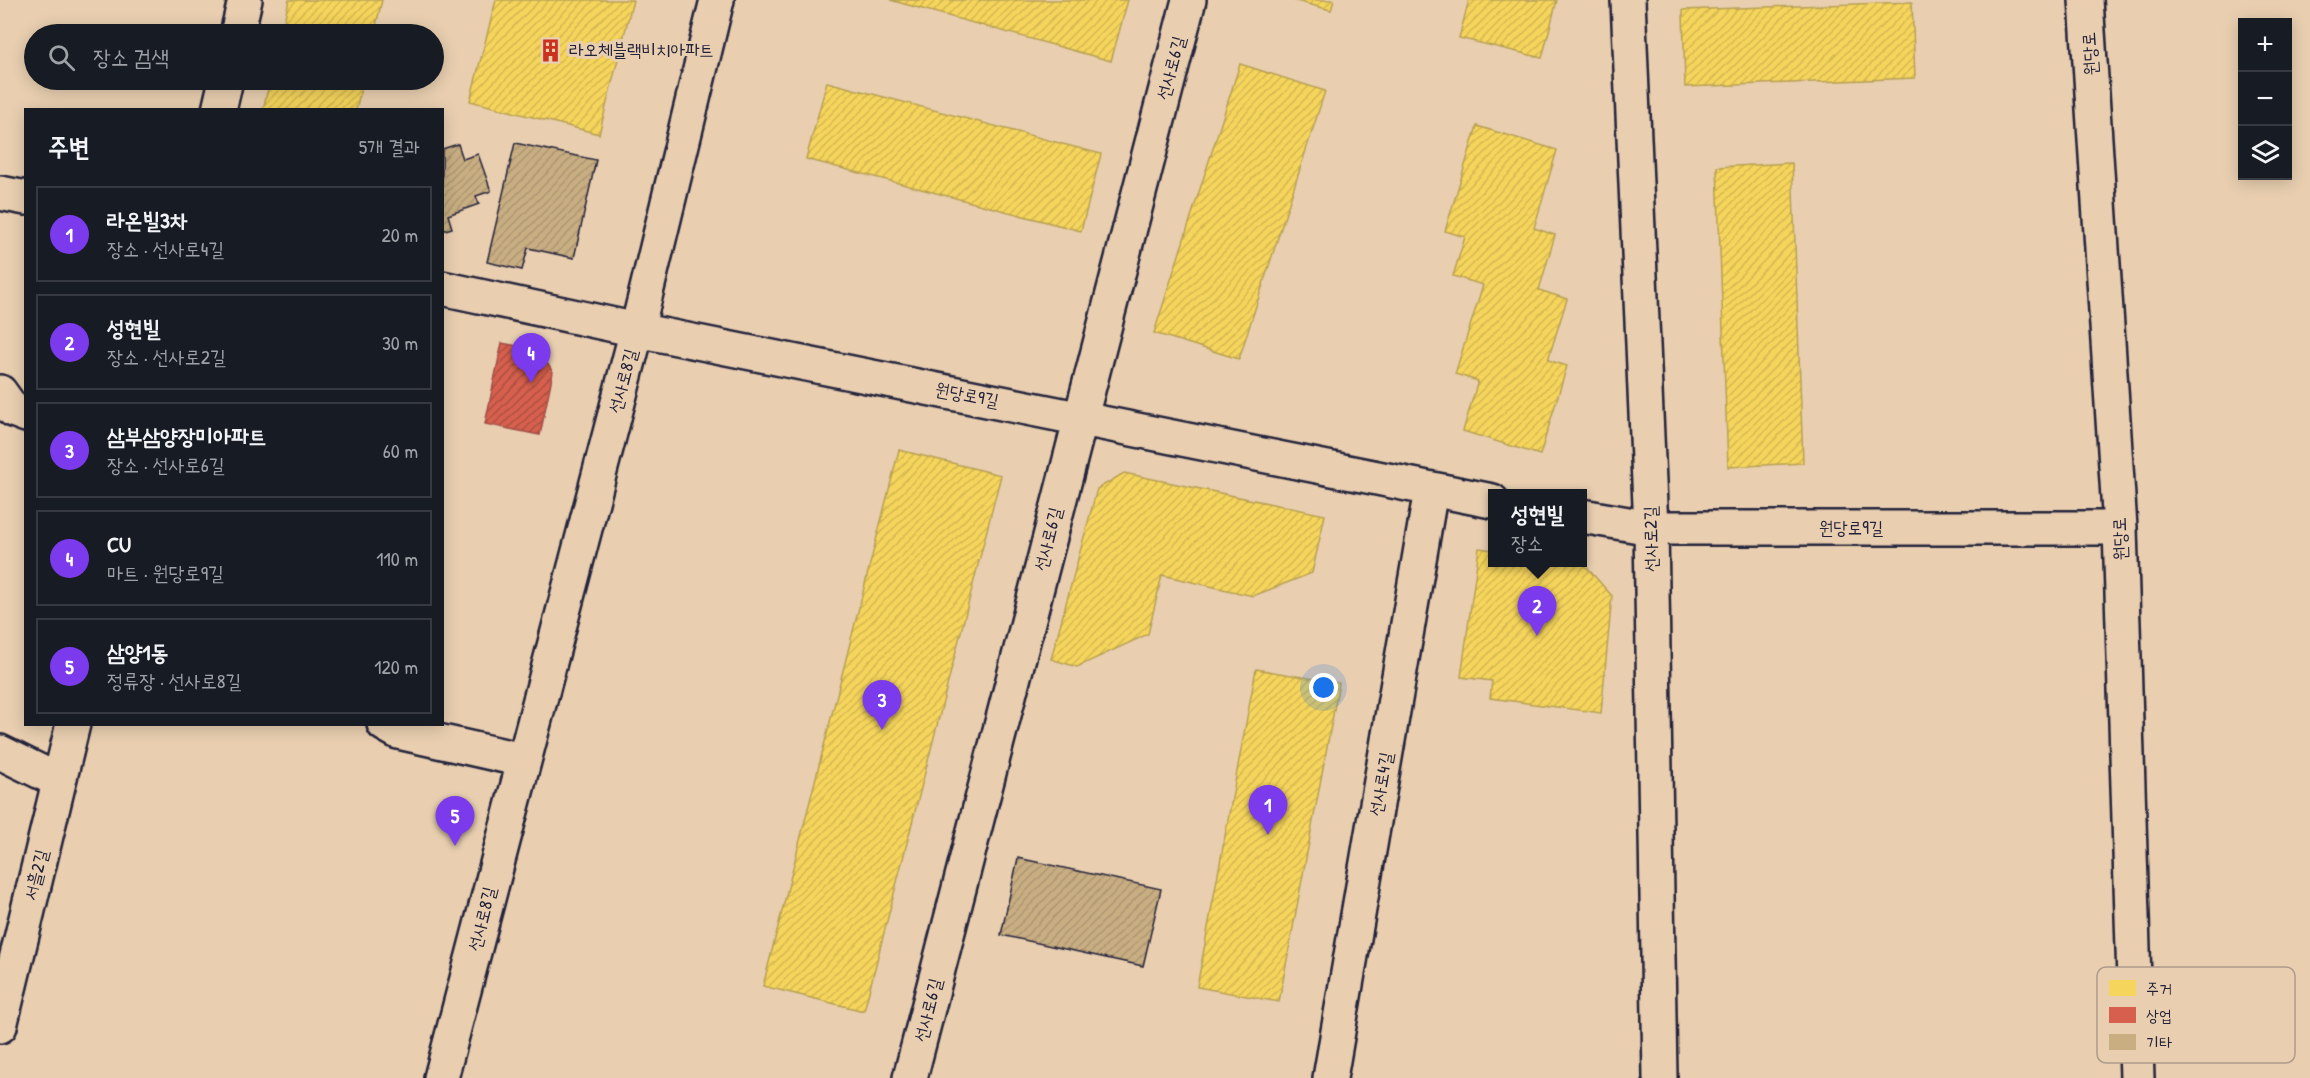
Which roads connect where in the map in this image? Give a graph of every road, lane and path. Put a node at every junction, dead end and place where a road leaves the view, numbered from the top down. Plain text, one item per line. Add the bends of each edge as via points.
1 (245, 0) edge
2 (717, 0) edge
3 (1189, 0) edge
4 (1628, 0) edge
5 (2086, 0) edge
6 (239, 24) edge
7 (224, 90) edge
8 (219, 108) edge
9 (0, 193) edge
10 (24, 198) edge
11 (444, 288) edge
12 (637, 330) junction
13 (0, 392) edge
14 (24, 414) edge
15 (1080, 417) junction
16 (1431, 490) junction
17 (1488, 500) edge
18 (1587, 517) edge
19 (1651, 528) junction
20 (2120, 528) junction
21 (73, 726) edge
22 (388, 726) edge
23 (0, 752) edge
24 (523, 760) junction
25 (59, 781) junction
26 (2133, 967) edge
27 (0, 1026) edge
28 (2136, 1063) edge
29 (441, 1078) edge
30 (910, 1078) edge
31 (1330, 1078) edge
32 (1660, 1078) edge
33 (2136, 1078) edge

1 - 6 street
2 - 12 street, 선사로8길
3 - 15 street, 선사로6길
4 - 19 street, 선사로2길
5 - 20 street, 원당로
7 - 8 street
9 - 10 street
11 - 12 street, 원당로9길
12 - 15 street, 원당로9길
12 - 24 street, 선사로8길
13 - 14 street via 14,410
15 - 16 street, 원당로9길
15 - 30 street, 선사로6길
16 - 17 street, 원당로9길
16 - 31 street, 선사로4길
18 - 19 street, 원당로9길
19 - 20 street, 원당로9길
19 - 32 street, 선사로2길
20 - 26 street, 원당로
21 - 25 street, 서흘2길
22 - 24 street via 399,732
23 - 25 street
24 - 29 street, 선사로8길
25 - 27 street, 서흘2길
28 - 33 street, 원당로

